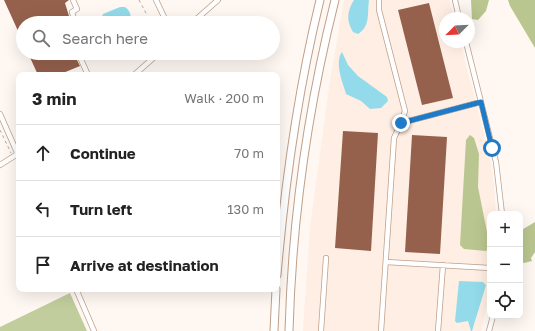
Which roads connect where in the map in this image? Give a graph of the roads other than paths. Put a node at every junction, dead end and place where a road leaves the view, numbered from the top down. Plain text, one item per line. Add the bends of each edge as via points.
1 (73, 0) edge
2 (156, 0) edge
3 (218, 0) edge
4 (320, 0) edge
5 (335, 0) edge
6 (379, 0) edge
7 (455, 0) edge
8 (458, 12) edge
9 (73, 16) edge
10 (163, 16) edge
11 (200, 16) edge
12 (468, 48) edge
13 (81, 60) edge
14 (151, 60) edge
15 (87, 72) edge
16 (137, 72) edge
17 (481, 102) junction
18 (0, 114) edge
19 (401, 123) junction
20 (16, 149) edge
21 (16, 156) edge
22 (0, 165) edge
23 (502, 211) edge
24 (280, 245) edge
25 (326, 258) dead end
26 (386, 262) junction
27 (443, 265) junction
28 (487, 268) edge
29 (77, 292) edge
30 (276, 292) edge
31 (492, 319) edge
32 (94, 331) edge
33 (274, 331) edge
34 (289, 331) edge
35 (320, 331) edge
36 (381, 331) edge
37 (438, 331) edge
38 (489, 331) edge

1 - 9 street via 77,10 72,12
2 - 10 street
3 - 11 street
4 - 24 highway via 297,110
5 - 34 highway via 317,81 303,168 293,257
6 - 19 street via 404,105
7 - 8 street
12 - 17 street
13 - 15 street
14 - 16 street
17 - 19 street
17 - 23 street via 497,169
18 - 20 street
19 - 26 street via 394,138
21 - 22 street
25 - 35 street
26 - 27 street
26 - 36 street
27 - 28 street
27 - 37 street
29 - 32 street
30 - 33 highway
31 - 38 street

